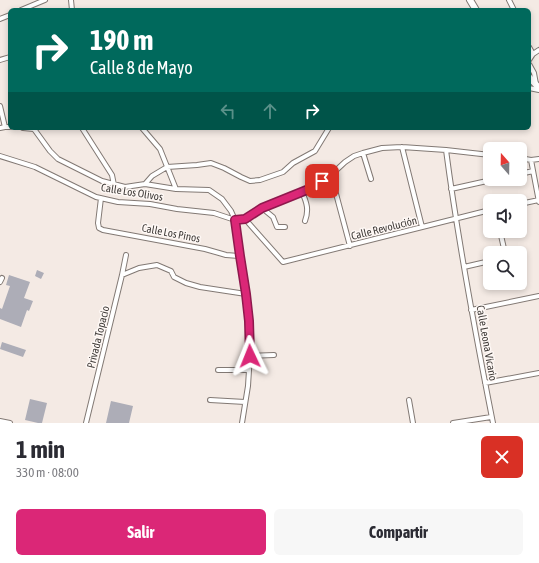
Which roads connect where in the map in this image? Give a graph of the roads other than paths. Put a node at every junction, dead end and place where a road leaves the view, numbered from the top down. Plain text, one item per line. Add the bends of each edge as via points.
1 (44, 0) edge
2 (26, 8) edge
3 (531, 50) edge
4 (539, 50) edge
5 (533, 54) junction
6 (531, 57) edge
7 (531, 68) edge
8 (531, 79) edge
9 (538, 87) edge
10 (0, 106) edge
11 (2, 128) edge
12 (35, 130) edge
13 (83, 130) edge
14 (144, 130) edge
15 (328, 130) edge
16 (402, 147) junction
17 (446, 150) junction
18 (363, 153) junction
19 (483, 154) edge
20 (0, 156) edge
21 (527, 159) edge
22 (539, 159) edge
23 (531, 160) junction
24 (167, 167) junction
25 (533, 171) junction
26 (527, 172) edge
27 (331, 175) junction
28 (371, 179) dead end
29 (483, 182) edge
30 (145, 184) junction
31 (114, 185) junction
32 (176, 189) junction
33 (451, 189) junction
34 (302, 192) junction
35 (101, 198) junction
36 (539, 201) edge
37 (527, 203) edge
38 (262, 208) junction
39 (483, 212) edge
40 (245, 219) junction
41 (456, 219) junction
42 (235, 220) junction
43 (305, 221) dead end
44 (285, 227) dead end
45 (422, 227) junction
46 (350, 246) junction
47 (126, 255) dead end
48 (240, 256) junction
49 (483, 263) edge
50 (464, 267) junction
51 (122, 275) junction
52 (246, 294) junction
53 (539, 296) edge
54 (472, 310) junction
55 (274, 355) dead end
56 (250, 356) junction
57 (218, 370) dead end
58 (249, 370) junction
59 (539, 373) edge
60 (485, 384) junction
61 (210, 400) dead end
62 (409, 400) dead end
63 (245, 402) junction
64 (492, 417) junction
65 (0, 420) edge
66 (10, 423) edge
67 (86, 423) edge
68 (242, 423) edge
69 (413, 423) edge
70 (453, 423) edge
71 (493, 423) edge

1 - 2 street
3 - 5 street
4 - 5 street
5 - 6 street
7 - 9 street
8 - 9 street
10 - 11 street
12 - 31 street via 58,159
13 - 31 street via 112,175
14 - 24 street via 160,149
15 - 24 street via 314,150 292,163 283,172 260,180 250,181 211,163
16 - 17 street
16 - 18 street via 382,148
16 - 45 street
17 - 19 street
17 - 33 street, Calle Leona Vicario
18 - 27 street via 344,162
18 - 28 street
20 - 35 street, Calle Los Olivos via 35,167
21 - 23 street
22 - 23 street
23 - 25 street
24 - 30 street via 152,176
24 - 32 street
25 - 26 street
25 - 36 street
27 - 34 street
27 - 46 street
29 - 33 street
30 - 31 street via 125,187
30 - 32 street
32 - 42 street via 209,190 222,199
33 - 41 street, Calle Leona Vicario
34 - 38 street
34 - 43 street via 308,213
35 - 42 street, Calle Los Olivos via 214,213
35 - 48 street, Calle Los Pinos via 98,223 103,230
36 - 37 street
38 - 40 street
38 - 44 street via 273,217 277,227
39 - 41 street, Calle Revolución
40 - 42 street, Calle Los Olivos
40 - 46 street, Calle Revolución via 283,262
41 - 45 street, Calle Revolución
41 - 50 street, Calle Leona Vicario
42 - 48 street
45 - 46 street, Calle Revolución
47 - 51 street, Privada Topacio
48 - 52 street
49 - 50 street
50 - 54 street, Calle Leona Vicario
51 - 52 street via 139,268 157,266 171,271 174,277 186,283
51 - 67 street, Privada Topacio
52 - 56 street
53 - 54 street
54 - 60 street, Calle Leona Vicario
55 - 56 street
56 - 58 street
57 - 58 street
58 - 63 street
59 - 60 street
60 - 64 street, Calle Leona Vicario
61 - 63 street
62 - 69 street
63 - 68 street
64 - 70 street
64 - 71 street, Calle Leona Vicario
65 - 66 street

